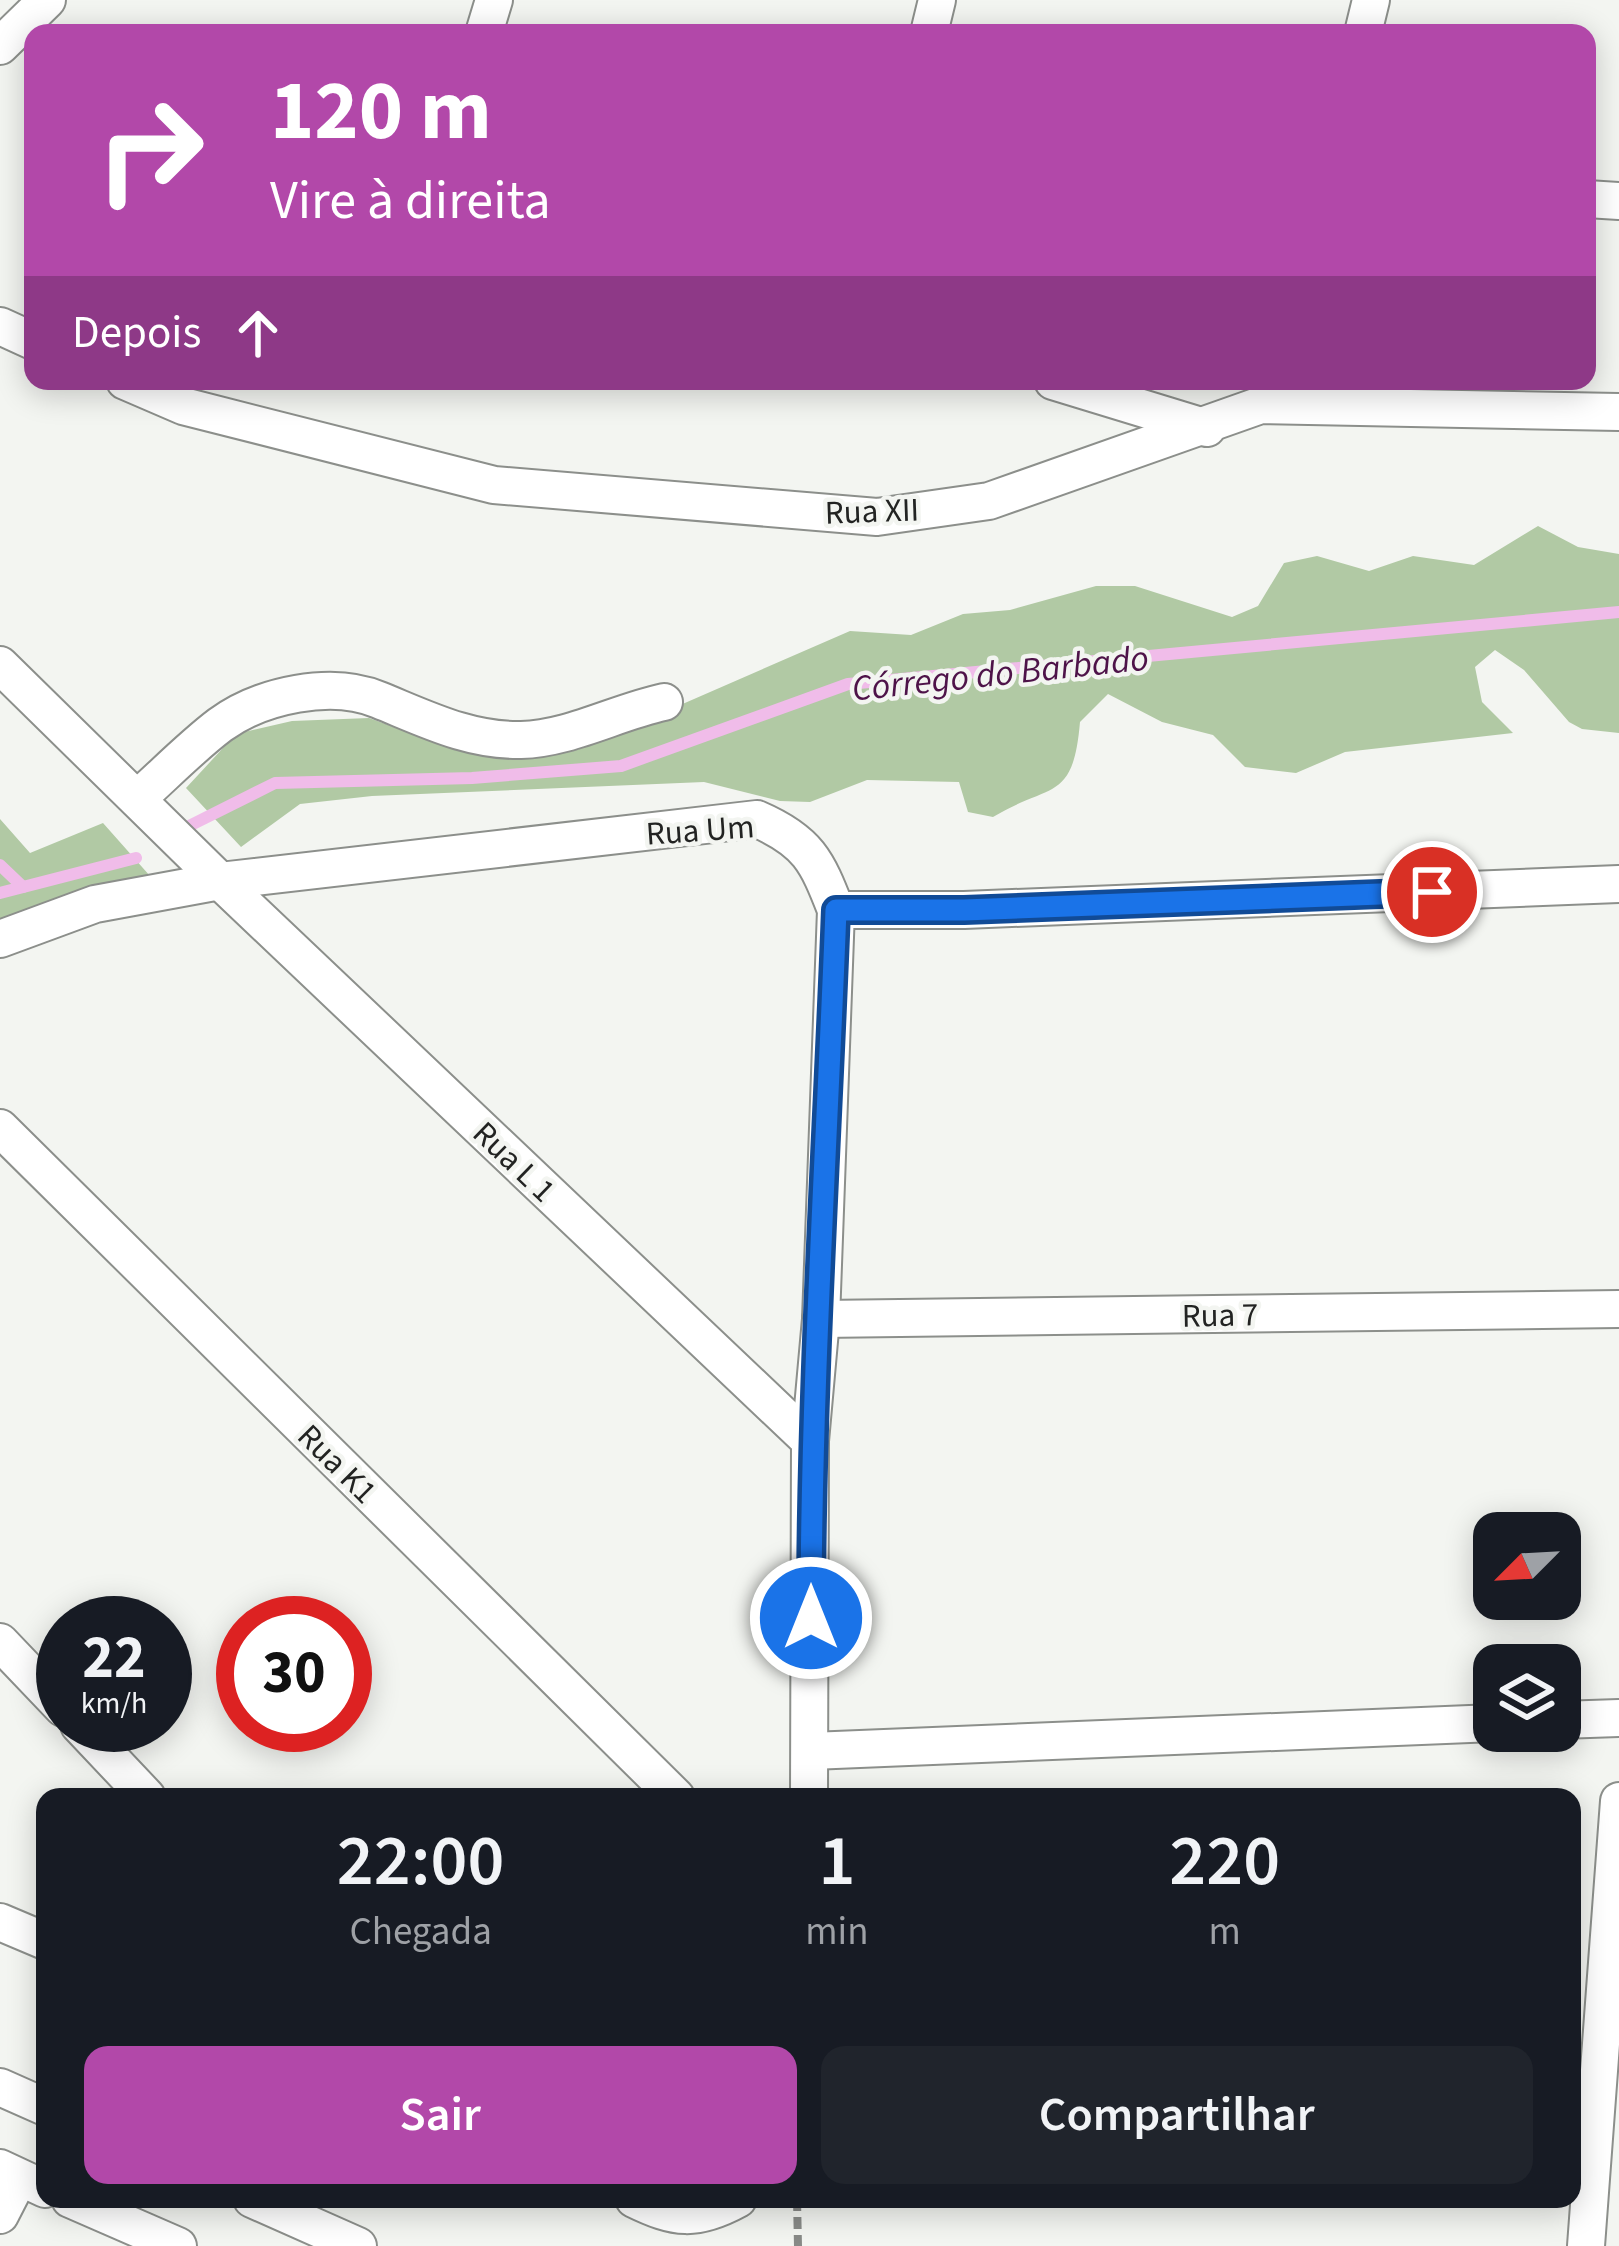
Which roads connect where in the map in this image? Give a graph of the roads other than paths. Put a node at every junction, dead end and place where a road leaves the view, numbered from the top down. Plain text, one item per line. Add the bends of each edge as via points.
1 (46, 0) edge
2 (0, 46) edge
3 (146, 390) edge
4 (1082, 390) edge
5 (1264, 393) edge
6 (1619, 412) edge
7 (1207, 428) junction
8 (0, 664) edge
9 (664, 702) dead end
10 (137, 800) junction
11 (220, 880) junction
12 (1619, 884) edge
13 (836, 910) junction
14 (0, 939) edge
15 (0, 1128) edge
16 (1619, 1309) edge
17 (820, 1318) junction
18 (810, 1442) junction
19 (0, 1642) edge
20 (36, 1680) edge
21 (1619, 1718) edge
22 (1581, 1719) edge
23 (1473, 1724) edge
24 (811, 1750) junction
25 (104, 1752) edge
26 (138, 1788) edge
27 (667, 1788) edge
28 (809, 1788) edge
29 (1619, 1802) edge
30 (0, 1922) edge
31 (36, 1937) edge
32 (0, 2087) edge
33 (36, 2103) edge
34 (1583, 2131) edge
35 (21, 2178) edge
36 (272, 2208) edge
37 (652, 2208) edge
38 (715, 2208) edge
39 (128, 2210) edge
40 (0, 2215) edge
41 (178, 2246) edge
42 (358, 2246) edge
43 (1586, 2246) edge

1 - 2 street
3 - 7 street, Rua XII via 494,485 877,517 989,501
4 - 7 street
5 - 6 street, Rua XII
5 - 7 street, Rua XII
8 - 10 street, Rua L 1
9 - 10 street via 521,740 446,730 373,697 315,690 222,723
10 - 11 street, Rua L 1
11 - 13 street, Rua Um via 757,819 788,832 817,861
11 - 14 street, Rua Um via 95,904
11 - 18 street, Rua L 1
12 - 13 street
13 - 17 street, Rua Um
15 - 27 street, Rua K1
16 - 17 street, Rua 7
17 - 18 street, Rua Um
18 - 24 street, Rua Um
19 - 20 street
21 - 22 street
23 - 24 street
24 - 28 street, Rua Um
25 - 26 street
29 - 34 street
30 - 31 street
32 - 33 street
34 - 43 street
35 - 40 street
36 - 42 street
37 - 38 street via 670,2217
39 - 41 street

